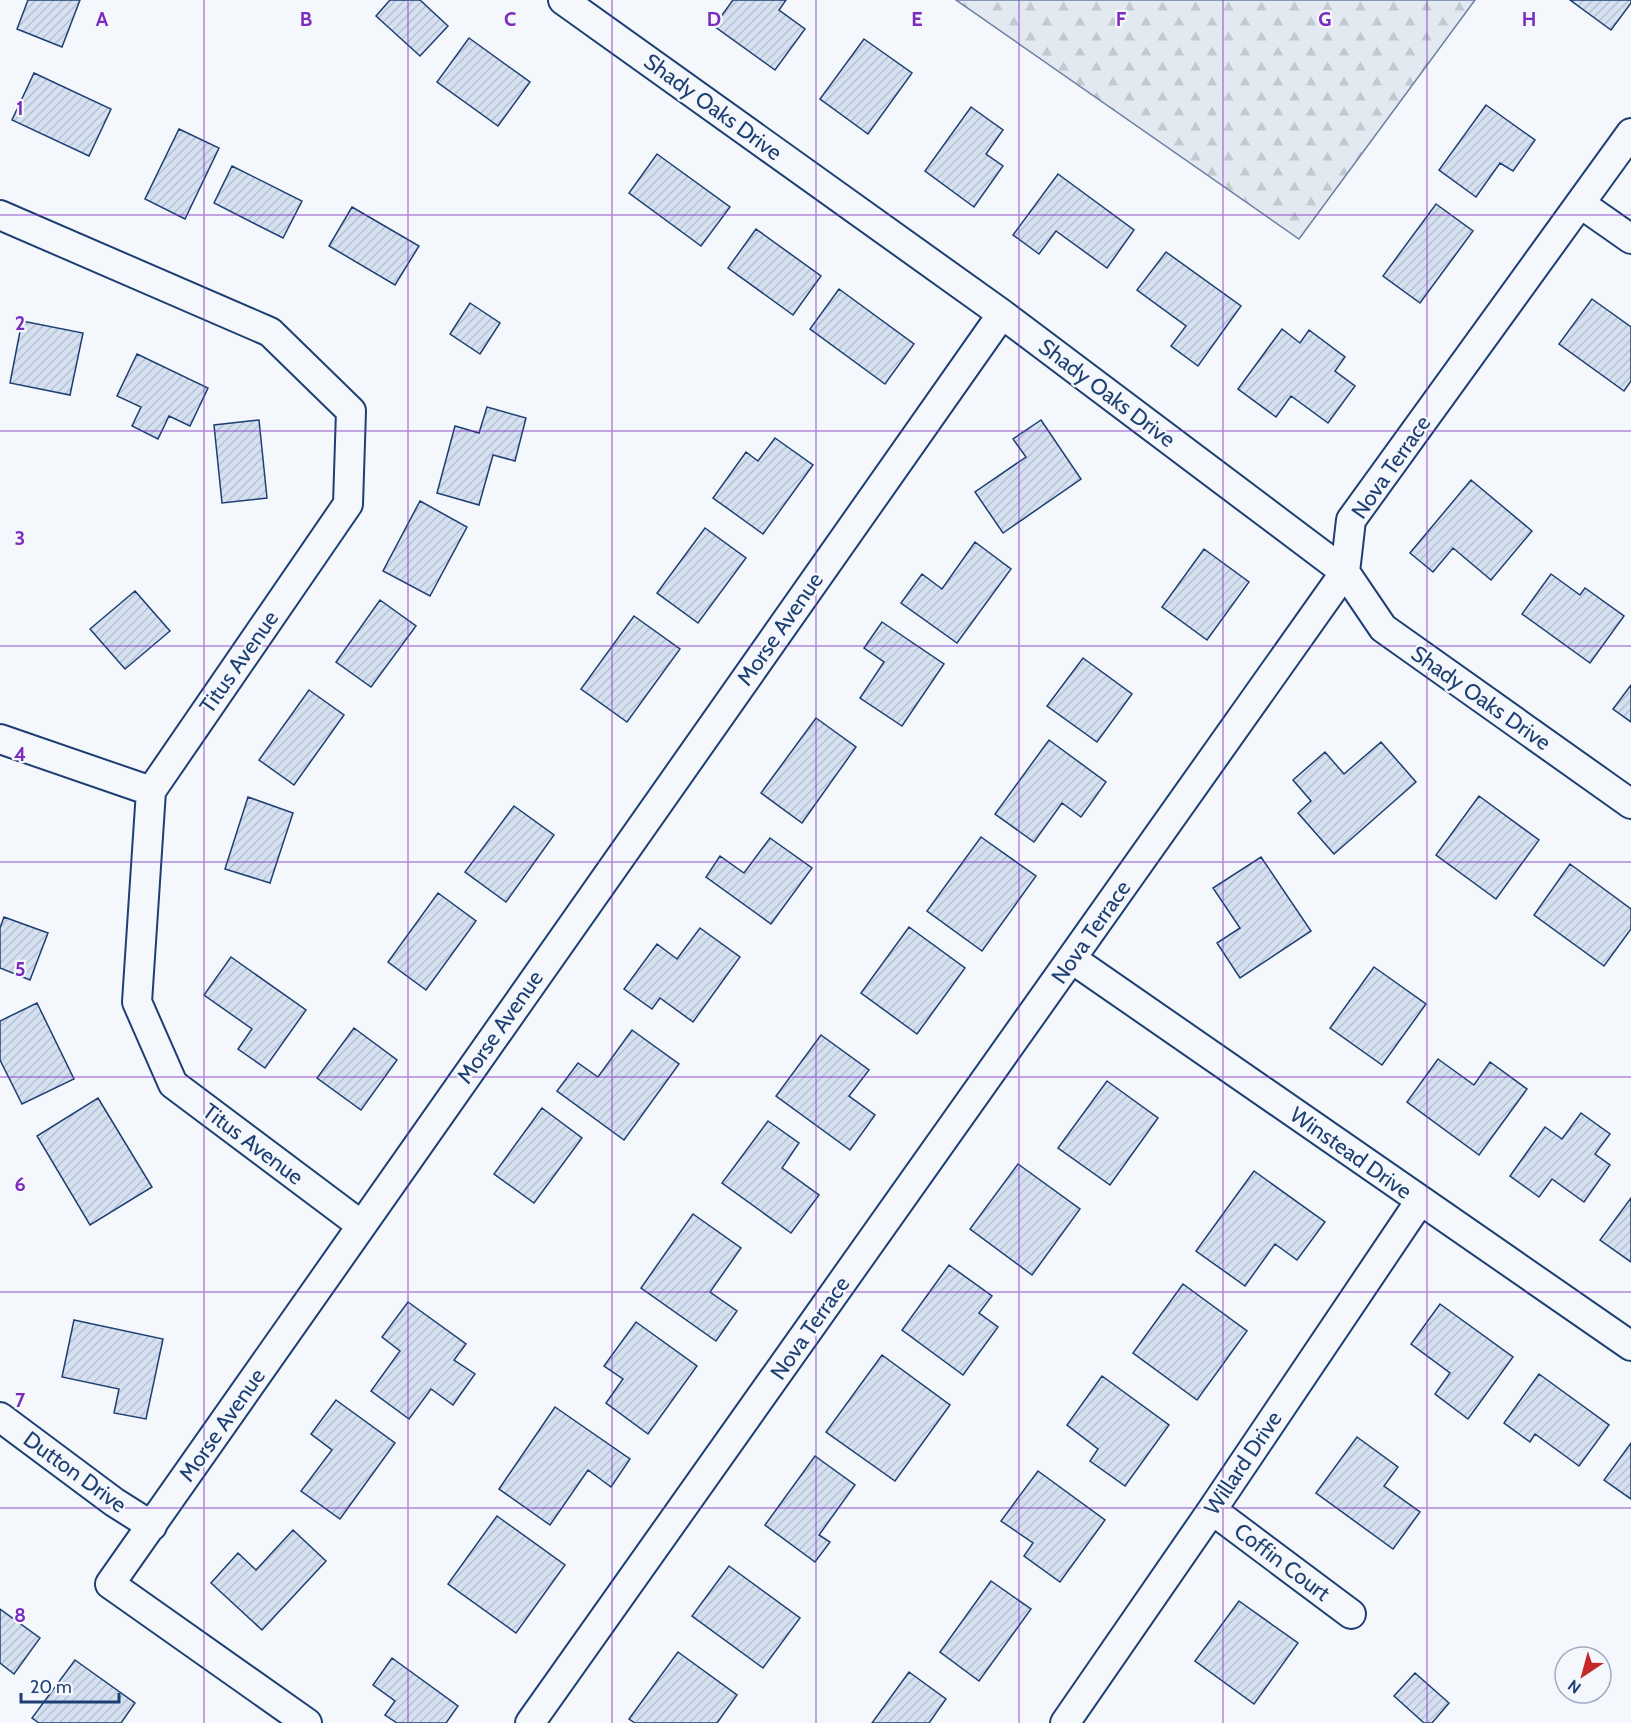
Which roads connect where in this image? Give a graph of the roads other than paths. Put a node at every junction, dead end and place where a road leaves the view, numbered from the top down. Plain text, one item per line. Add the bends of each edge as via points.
1 (564, 0) edge
2 (1631, 133) edge
3 (1581, 204) junction
4 (0, 215) edge
5 (1631, 239) edge
6 (1002, 314) junction
7 (1345, 572) junction
8 (0, 739) edge
9 (151, 791) junction
10 (1631, 804) edge
11 (1072, 958) junction
12 (1420, 1201) junction
13 (361, 1225) junction
14 (1631, 1346) edge
15 (0, 1417) edge
16 (1212, 1510) junction
17 (152, 1526) junction
18 (1351, 1614) dead end
19 (307, 1723) edge
20 (530, 1723) edge
21 (1065, 1723) edge

1 - 6 street, Shady Oaks Drive
2 - 3 street, Nova Terrace
3 - 5 street
3 - 7 street, Nova Terrace via 1351,520
4 - 9 street, Titus Avenue via 270,332 351,411 348,504
6 - 7 street, Shady Oaks Drive
6 - 13 street, Morse Avenue
7 - 10 street, Shady Oaks Drive via 1383,628
7 - 11 street, Nova Terrace
8 - 9 street
9 - 13 street, Titus Avenue via 137,1002 173,1084
11 - 12 street, Winstead Drive
11 - 20 street, Nova Terrace
12 - 14 street, Winstead Drive
12 - 16 street, Willard Drive
13 - 17 street, Morse Avenue
15 - 17 street, Dutton Drive
16 - 18 street, Coffin Court
16 - 21 street, Willard Drive
17 - 19 street, Morse Avenue via 110,1584

